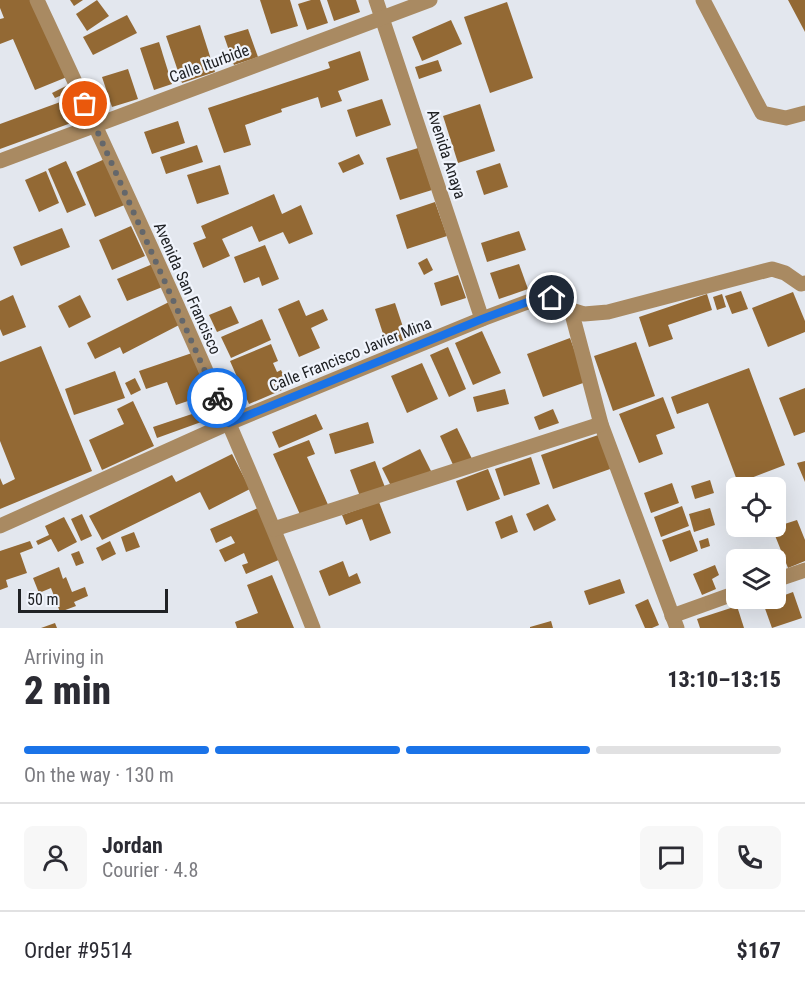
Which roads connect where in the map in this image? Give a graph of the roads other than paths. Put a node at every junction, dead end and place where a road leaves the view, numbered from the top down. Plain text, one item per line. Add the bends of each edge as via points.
1 (37, 0) edge
2 (376, 0) edge
3 (430, 0) edge
4 (703, 0) edge
5 (383, 18) junction
6 (805, 113) edge
7 (95, 124) junction
8 (0, 161) edge
9 (804, 287) edge
10 (571, 310) junction
11 (482, 319) junction
12 (229, 423) junction
13 (601, 424) junction
14 (0, 526) edge
15 (274, 529) junction
16 (805, 570) edge
17 (786, 577) edge
18 (726, 598) edge
19 (675, 622) edge
20 (313, 628) edge

1 - 7 street, Avenida San Francisco
2 - 5 street, Avenida Anaya
3 - 5 street, Calle Iturbide
4 - 6 street via 762,113 786,118
5 - 7 street, Calle Iturbide
5 - 11 street, Avenida Anaya
7 - 8 street, Calle Iturbide
7 - 12 street, Avenida San Francisco
9 - 10 street via 772,269 608,312 584,314
10 - 11 street, Calle Francisco Javier Mina via 552,298 541,297
10 - 13 street
11 - 12 street, Calle Francisco Javier Mina
12 - 14 street, Calle Francisco Javier Mina
12 - 15 street, Avenida San Francisco
13 - 15 street
13 - 19 street
15 - 20 street, Avenida San Francisco
16 - 17 street
18 - 19 street

